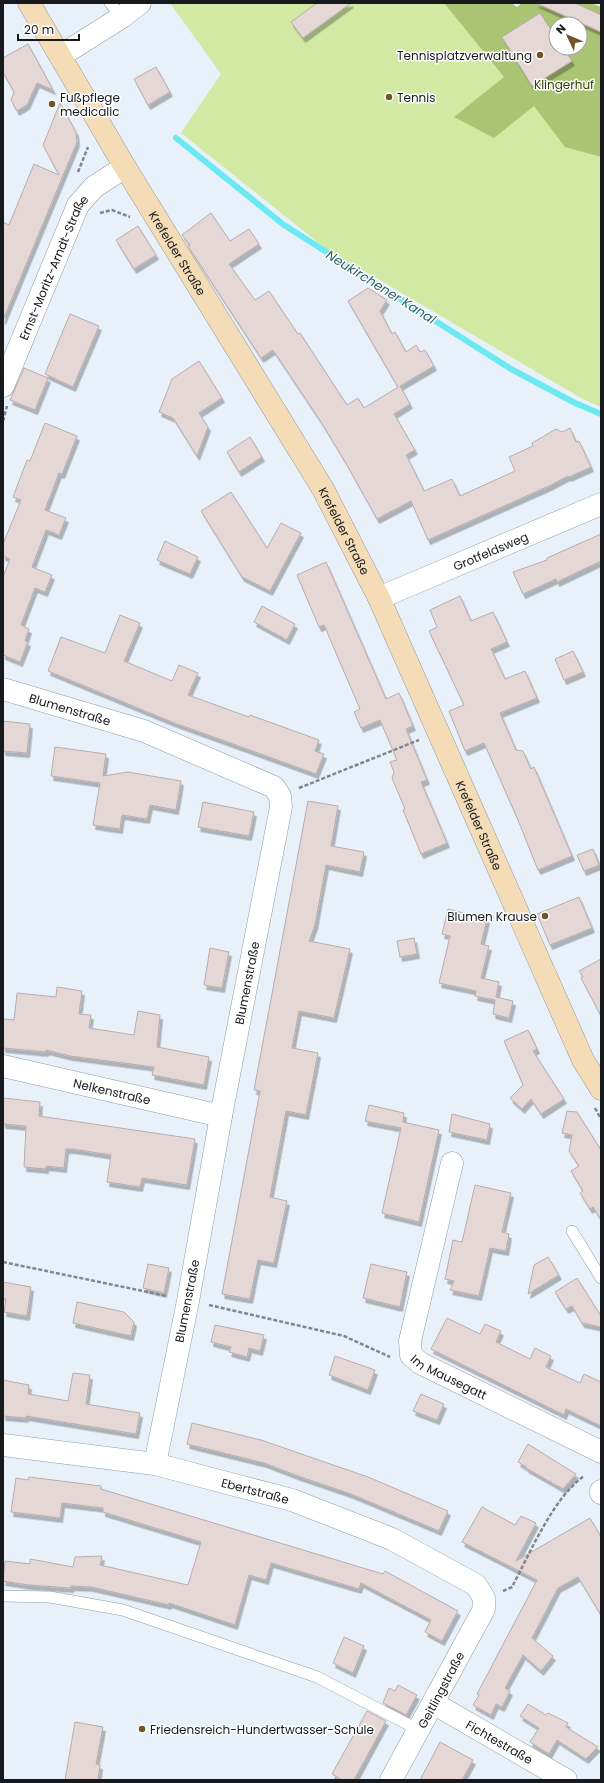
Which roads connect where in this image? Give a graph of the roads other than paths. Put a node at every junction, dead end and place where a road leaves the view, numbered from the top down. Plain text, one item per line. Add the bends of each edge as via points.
1 (29, 3) edge
2 (140, 3) edge
3 (116, 10) edge
4 (60, 56) junction
5 (125, 167) junction
6 (3, 386) edge
7 (601, 504) edge
8 (379, 598) junction
9 (3, 689) edge
10 (3, 1066) edge
11 (601, 1089) edge
12 (221, 1116) junction
13 (452, 1163) dead end
14 (572, 1231) dead end
15 (601, 1278) edge
16 (3, 1446) edge
17 (601, 1452) edge
18 (155, 1464) junction
19 (3, 1596) edge
20 (484, 1598) joint
21 (433, 1703) junction
22 (419, 1730) junction
23 (391, 1780) edge
24 (566, 1780) edge

1 - 4 main road, Krefelder Straße
2 - 3 street
3 - 4 street
4 - 5 main road, Krefelder Straße
5 - 6 street, Ernst-Moritz-Arndt-Straße via 94,188 78,205
5 - 8 main road, Krefelder Straße via 323,489
7 - 8 street, Grotfeldsweg
8 - 11 main road, Krefelder Straße via 583,1060
9 - 12 street, Blumenstraße via 144,731 274,787 280,796 281,807
10 - 12 street, Nelkenstraße
12 - 18 street, Blumenstraße via 188,1301
13 - 17 street, Im Mausegatt via 410,1342 411,1355 420,1363
14 - 15 lane
16 - 18 street, Ebertstraße
18 - 20 street, Ebertstraße via 292,1500 392,1539 476,1585
19 - 22 lane via 50,1597 123,1610 317,1677
20 - 21 street, Geitlingstraße via 484,1609
21 - 22 street, Geitlingstraße
21 - 24 street, Fichtestraße
22 - 23 street, Geitlingstraße

